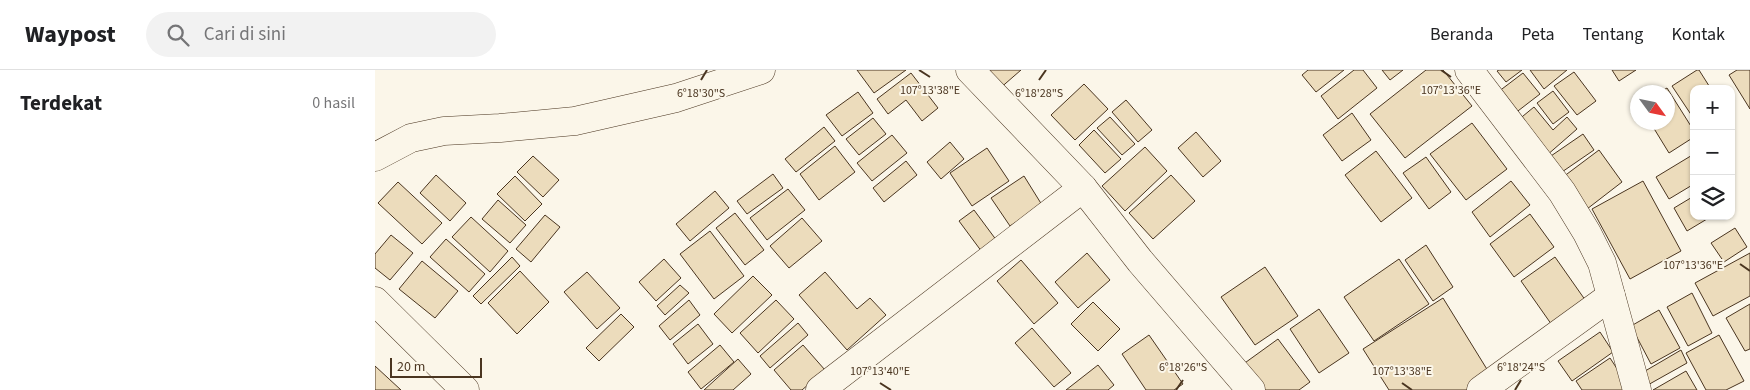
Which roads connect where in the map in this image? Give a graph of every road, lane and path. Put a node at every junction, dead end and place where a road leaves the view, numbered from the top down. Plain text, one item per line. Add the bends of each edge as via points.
1 (761, 70) edge
2 (970, 70) edge
3 (1469, 70) edge
4 (375, 157) edge
5 (1083, 188) junction
6 (1611, 296) junction
7 (375, 301) edge
8 (465, 390) edge
9 (820, 390) edge
10 (1251, 390) edge
11 (1481, 390) edge
12 (1637, 390) edge

1 - 4 street via 675,98 575,121 444,131 411,138
2 - 5 street
3 - 6 street via 1562,192 1602,263
5 - 9 street
5 - 10 street via 1140,261
6 - 11 street
6 - 12 street
7 - 8 street

